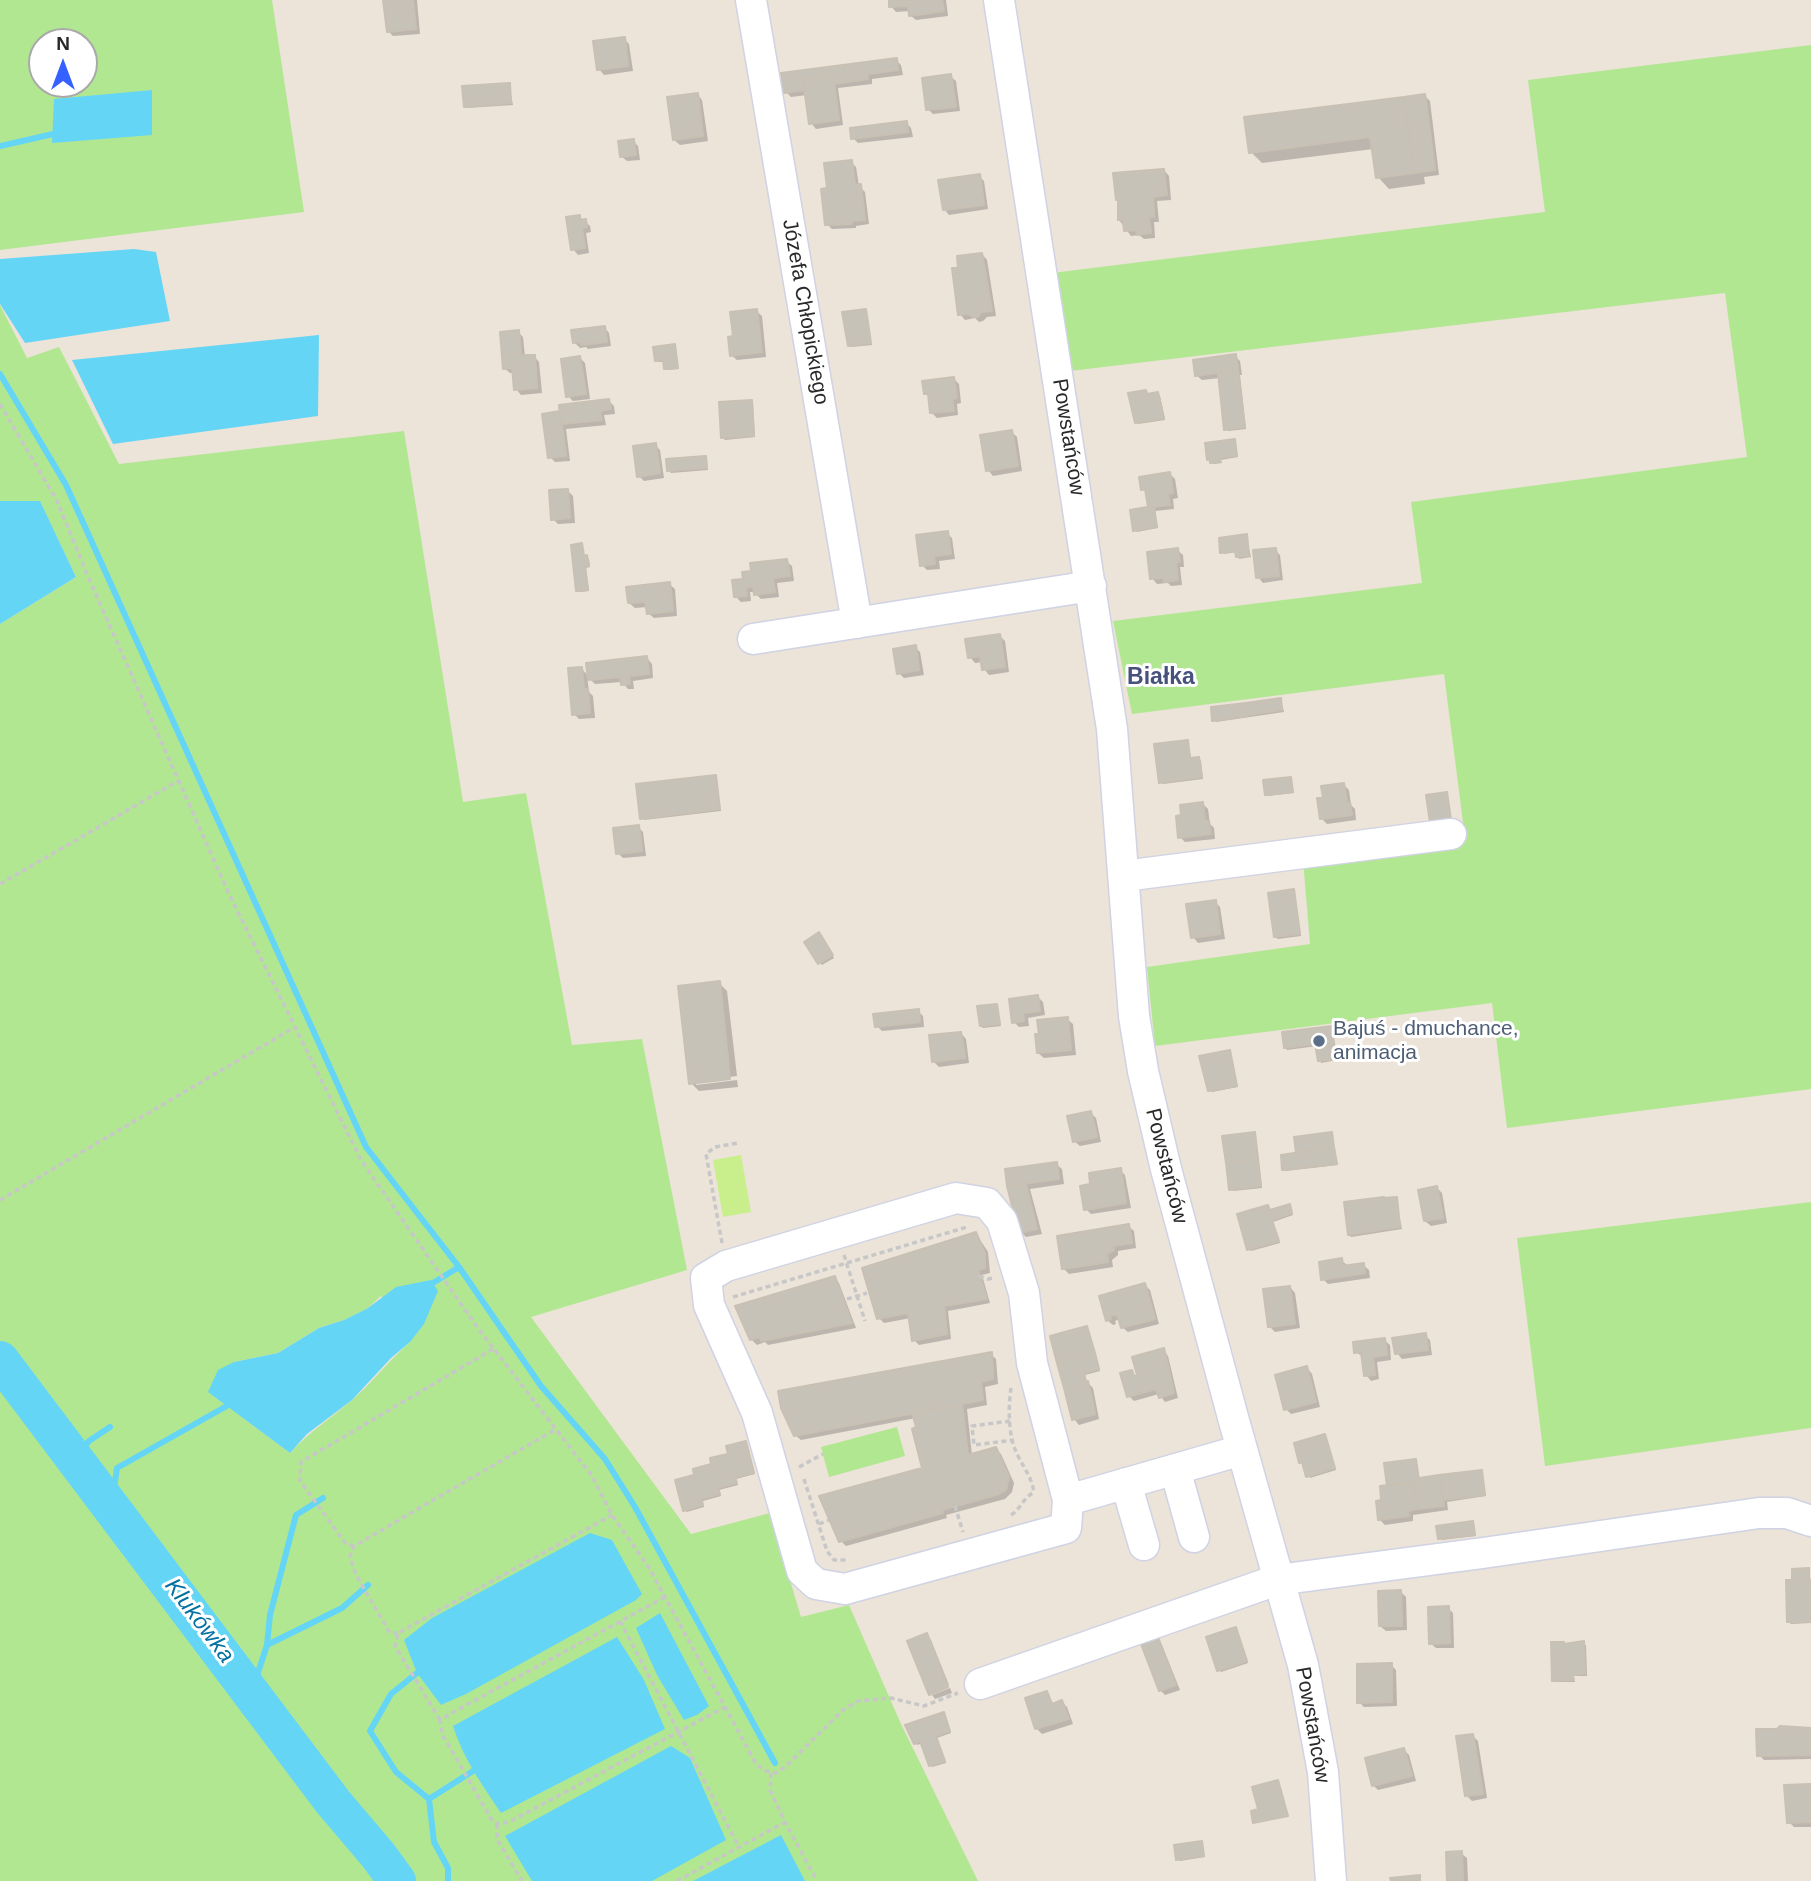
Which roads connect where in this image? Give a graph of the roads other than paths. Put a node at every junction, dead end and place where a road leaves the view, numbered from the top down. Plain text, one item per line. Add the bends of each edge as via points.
1 (751, 0) edge
2 (999, 0) edge
3 (1091, 586) junction
4 (857, 623) junction
5 (754, 639) dead end
6 (1451, 834) dead end
7 (1124, 876) junction
8 (1241, 1450) junction
9 (1175, 1469) junction
10 (1126, 1483) junction
11 (1066, 1492) junction
12 (1811, 1521) edge
13 (1194, 1537) dead end
14 (1144, 1545) dead end
15 (1277, 1580) junction
16 (980, 1684) road end
17 (1331, 1881) edge

1 - 4 street, Józefa Chłopickiego
2 - 3 street, Powstańców
3 - 4 street
3 - 7 street, Powstańców via 1112,729
4 - 5 street
6 - 7 street
7 - 8 street, Powstańców via 1134,1016 1143,1071
8 - 9 street
8 - 15 street, Powstańców
9 - 10 street
9 - 13 street
10 - 11 street
10 - 14 street
11 - 11 street via 1032,1363 1024,1293 1002,1221 987,1203 956,1198 726,1266 706,1279 709,1305 757,1413 802,1571 816,1584 845,1589 1066,1528
12 - 15 street via 1787,1513 1759,1513
15 - 16 street
15 - 17 street, Powstańców via 1303,1665 1317,1732

